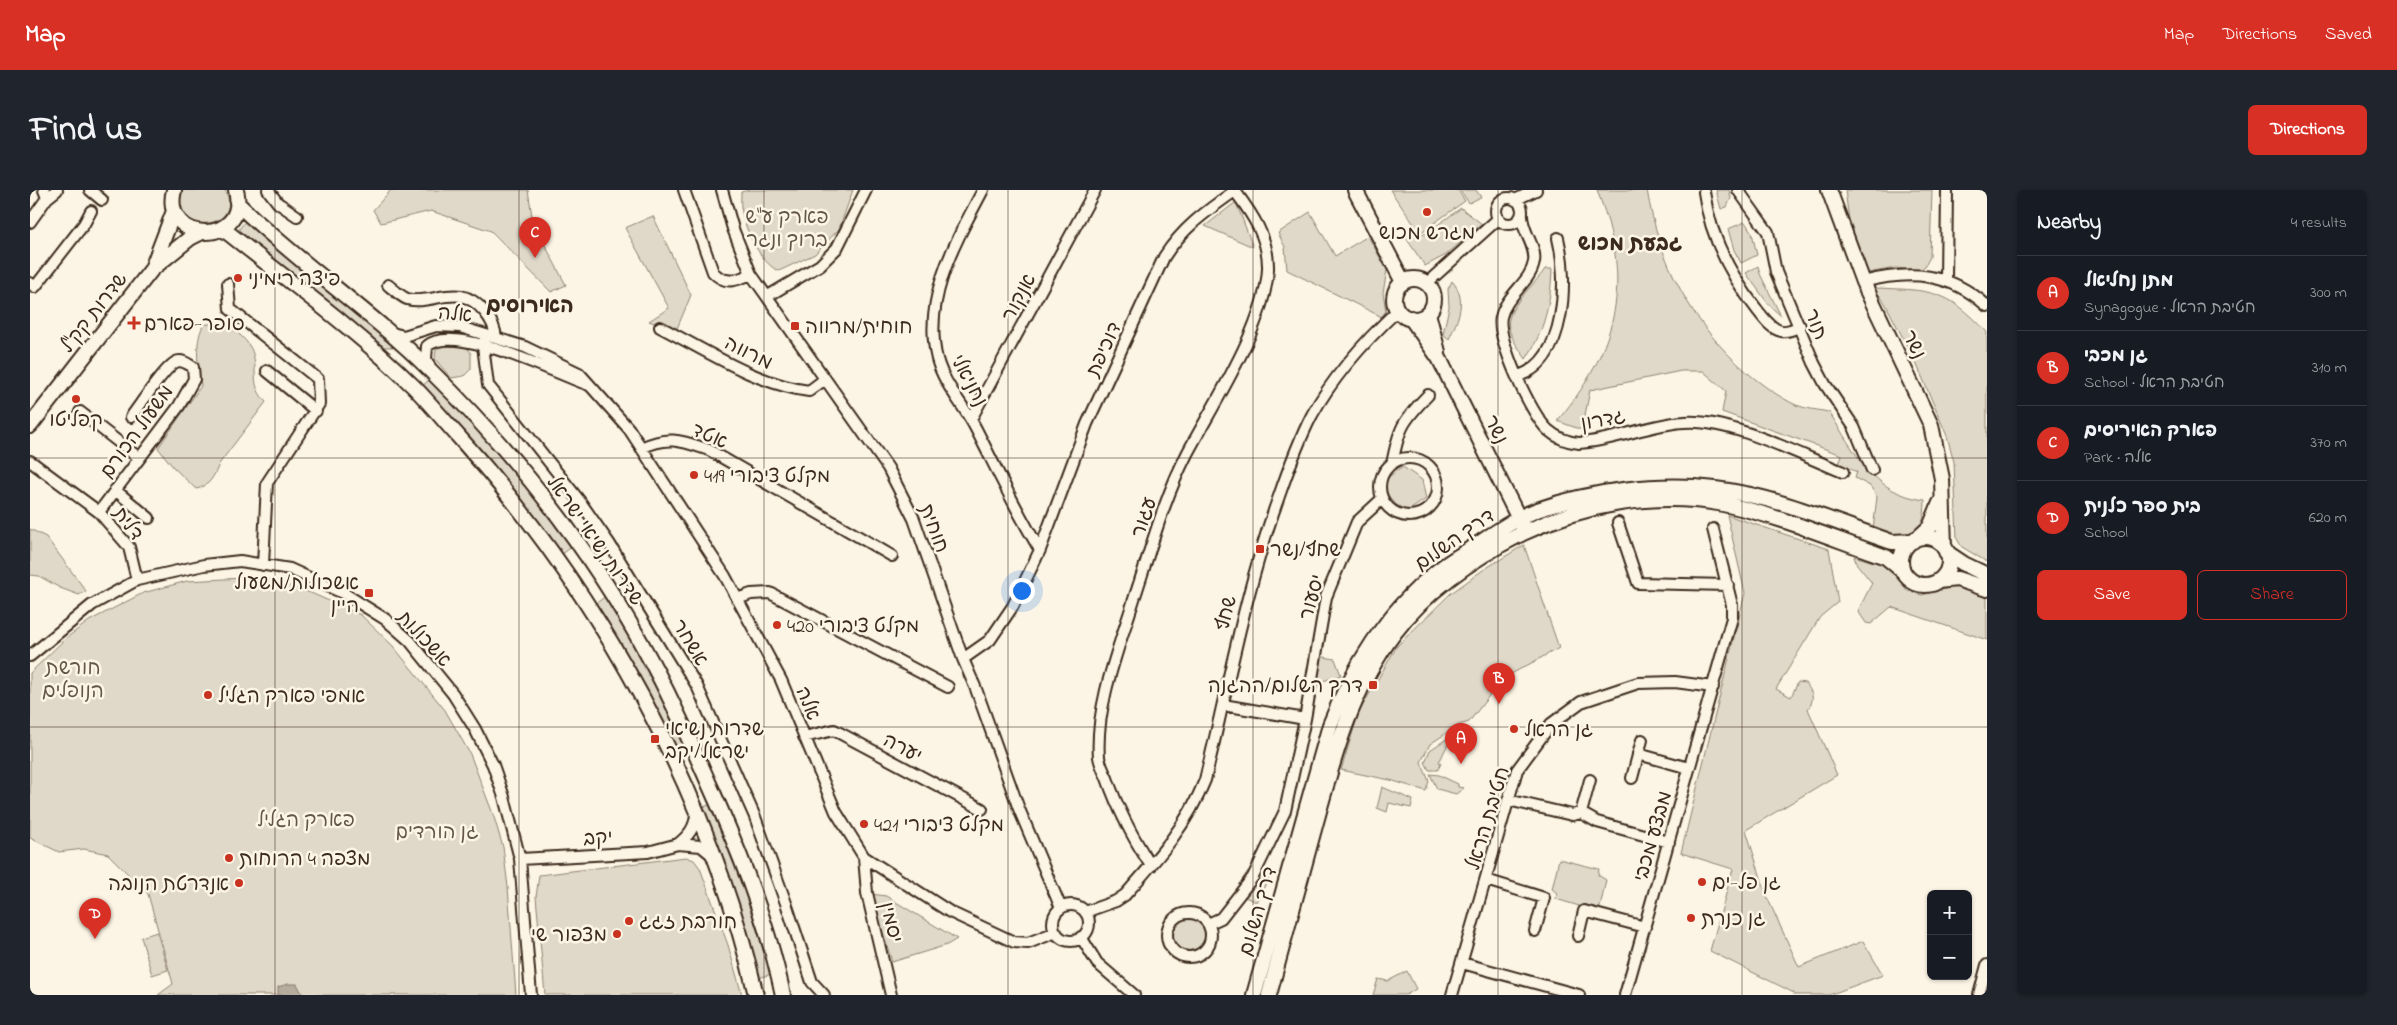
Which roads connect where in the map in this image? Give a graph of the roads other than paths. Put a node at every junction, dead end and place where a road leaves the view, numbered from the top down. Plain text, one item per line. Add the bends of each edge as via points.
1 (57, 190) edge
2 (90, 190) edge
3 (268, 190) edge
4 (684, 190) edge
5 (722, 190) edge
6 (866, 190) edge
7 (983, 190) edge
8 (1095, 190) edge
9 (1235, 190) edge
10 (1355, 190) edge
11 (1738, 190) edge
12 (1828, 190) edge
13 (1837, 190) edge
14 (1947, 190) edge
15 (173, 191) edge
16 (1534, 191) edge
17 (1704, 192) dead end
18 (46, 194) edge
19 (1501, 195) edge
20 (236, 196) edge
21 (102, 200) dead end
22 (1515, 200) junction
23 (91, 211) dead end
24 (174, 211) junction
25 (1522, 211) junction
26 (1838, 211) junction
27 (297, 216) dead end
28 (1498, 218) junction
29 (30, 222) edge
30 (1507, 224) junction
31 (222, 228) junction
32 (200, 233) junction
33 (1527, 238) junction
34 (1558, 238) dead end
35 (152, 269) junction
36 (751, 274) junction
37 (1946, 281) junction
38 (1403, 282) junction
39 (1863, 282) junction
40 (30, 283) edge
41 (1426, 283) junction
42 (228, 284) dead end
43 (388, 285) dead end
44 (768, 296) junction
45 (1987, 306) edge
46 (1398, 310) junction
47 (1428, 313) junction
48 (1411, 318) junction
49 (1800, 326) junction
50 (660, 327) dead end
51 (392, 333) junction
52 (489, 340) junction
53 (1440, 358) junction
54 (267, 371) dead end
55 (433, 372) junction
56 (1518, 376) junction
57 (825, 379) junction
58 (593, 386) junction
59 (1428, 395) dead end
60 (316, 411) junction
61 (80, 412) dead end
62 (132, 416) dead end
63 (971, 419) junction
64 (30, 426) edge
65 (642, 448) junction
66 (139, 458) junction
67 (30, 461) edge
68 (1392, 464) junction
69 (1872, 470) dead end
70 (1843, 472) dead end
71 (115, 490) junction
72 (1942, 498) junction
73 (1382, 499) junction
74 (99, 512) junction
75 (149, 518) dead end
76 (1519, 519) junction
77 (1618, 523) dead end
78 (1713, 529) dead end
79 (1526, 532) junction
80 (1915, 540) junction
81 (1040, 550) junction
82 (1945, 550) junction
83 (892, 556) dead end
84 (264, 564) junction
85 (1903, 571) junction
86 (1987, 574) edge
87 (137, 580) junction
88 (1938, 581) junction
89 (1728, 585) junction
90 (1987, 589) edge
91 (737, 599) junction
92 (30, 656) edge
93 (963, 659) junction
94 (948, 687) dead end
95 (1713, 687) junction
96 (1223, 705) junction
97 (1305, 719) junction
98 (804, 737) junction
99 (1642, 740) dead end
100 (1638, 754) junction
101 (1689, 768) junction
102 (1632, 778) dead end
103 (1590, 780) dead end
104 (1508, 800) junction
105 (982, 809) dead end
106 (1581, 813) junction
107 (696, 815) junction
108 (1669, 842) junction
109 (678, 844) junction
110 (712, 855) junction
111 (864, 857) junction
112 (520, 859) junction
113 (1151, 866) junction
114 (1486, 880) junction
115 (1061, 908) junction
116 (1086, 912) junction
117 (1208, 924) junction
118 (1645, 928) junction
119 (1535, 931) dead end
120 (1056, 932) junction
121 (1578, 936) dead end
122 (1081, 938) junction
123 (1462, 962) junction
124 (1987, 965) edge
125 (531, 995) edge
126 (756, 995) edge
127 (783, 995) edge
128 (824, 995) edge
129 (891, 995) edge
130 (1134, 995) edge
131 (1254, 995) edge
132 (1269, 995) edge
133 (1452, 995) edge
134 (1579, 995) edge
135 (1625, 995) edge
136 (1979, 995) edge

1 - 18 street
2 - 21 street
3 - 27 street via 278,203
4 - 36 street via 713,272 720,280 733,282
5 - 36 street, חוחית
6 - 44 street via 837,248 820,265
7 - 63 street, נחניאלי via 952,250 936,303 934,333 937,359 944,377
8 - 63 street, אנקור
9 - 81 street, דוכיפת via 1193,221 1176,238 1164,257 1088,424
9 - 113 street, עגור via 1260,228 1268,267 1265,295 1245,346 1179,470 1120,645 1102,710 1099,758 1129,832
10 - 38 street
11 - 49 street, תור via 1768,232 1776,272
12 - 26 street, נשר
13 - 26 street, נשר
14 - 37 street
15 - 24 street
16 - 22 street
16 - 25 street
17 - 49 street via 1718,247 1749,299 1776,329 1789,331
18 - 29 street
19 - 22 street
19 - 28 street via 1496,209
20 - 31 street via 233,217
20 - 51 street, שדרות נשיאי ישראל via 338,291
22 - 25 street
23 - 40 street via 35,287
24 - 32 street via 186,227
24 - 35 street
25 - 30 street via 1518,221
25 - 33 street, גדרון
26 - 39 street, נשר via 1846,242
28 - 30 street
28 - 41 street
30 - 33 street
31 - 32 street
31 - 107 street via 416,388 499,483 560,564 606,633 653,717
32 - 35 street
33 - 56 street, גדרון via 1534,252 1534,264 1508,300 1500,323 1503,342
34 - 56 street via 1564,275 1562,312 1542,360 1532,370
35 - 64 street, שדרות קק"ל
36 - 44 street, חוחית
37 - 39 street via 1904,274
37 - 45 street
38 - 41 street via 1415,279
38 - 46 street via 1395,295
39 - 72 street, נשר via 1931,425 1940,460
41 - 47 street via 1434,300
42 - 60 street via 230,309 318,379 320,396
43 - 52 street, אשחר via 405,298 420,301 461,296 481,308 495,326
44 - 57 street, חוחית
46 - 48 street
46 - 96 street, שחף via 1343,369 1297,445 1252,577
47 - 48 street via 1420,318
47 - 53 street, נשר
48 - 53 street, נשר
49 - 69 street, תור via 1817,370 1854,427
50 - 57 street, מרווה via 788,389 809,391
51 - 52 street, אלה via 404,336 436,326 460,327
51 - 55 street, שדרות נשיאי ישראל
52 - 55 street, אלה via 449,339 431,343 425,352
52 - 58 street, אלה
52 - 58 street, אלה via 525,346 580,373
52 - 128 street, אשחר via 488,385 609,543 697,686 755,817 812,982
53 - 76 street, נשר
54 - 60 street
55 - 127 street, שדרות נשיאי ישראל via 494,436 532,483 581,548 650,659 675,706 736,848 754,894
56 - 70 street, גדרון via 1543,425 1565,440 1586,442 1669,424 1700,422 1739,431
57 - 93 street, חוחית via 888,468 914,519
58 - 65 street, אלה
59 - 68 street via 1399,431
60 - 84 street via 268,483
61 - 66 street
62 - 66 street, משעול הכורם via 176,361 184,361 194,367 194,379 179,406
63 - 81 street, נחניאלי
65 - 83 street, אטד via 654,442 676,439 709,450
65 - 91 street, אלה
66 - 71 street, משעול הכורם
67 - 74 street, דלית
68 - 73 street via 1381,478
68 - 73 street via 1414,459 1426,464 1433,471 1437,493 1432,504 1413,516 1392,511
71 - 74 street, משעול הכורם
71 - 75 street
72 - 80 street, נשר via 1930,527
72 - 82 street, נשר
73 - 97 street, יסעור via 1357,522 1326,597
74 - 87 street, דלית via 129,546
76 - 79 street, נשר
76 - 80 street, דרך השלום via 1581,497 1649,488 1715,489 1765,498 1892,542
76 - 131 street, דרך השלום via 1434,574 1386,624 1351,677 1330,725
77 - 89 street via 1638,583
78 - 89 street
79 - 85 street, דרך השלום via 1584,510 1650,499 1710,502 1760,513 1878,554
79 - 132 street, דרך השלום via 1441,584 1395,632 1363,685 1334,758
80 - 82 street via 1932,539
80 - 85 street via 1902,553
81 - 93 street, דוכיפת via 1013,606 990,640
82 - 86 street via 1964,564
82 - 88 street via 1948,566
84 - 87 street, אשכולות via 240,561 204,564
84 - 112 street, אשכולות via 290,569 346,594 385,619 410,641 452,694 493,765
85 - 88 street via 1916,584
87 - 92 street, אשכולות via 92,605
88 - 90 street via 1957,580
89 - 95 street via 1732,618
91 - 94 street via 770,593
91 - 98 street, אלה via 781,680
93 - 115 street, חוחית via 1022,817
95 - 101 street, מבצע מכבי
95 - 104 street, חטיבת הראל via 1675,682 1638,684 1581,702 1550,724 1517,770
96 - 97 street
96 - 113 street, שחף via 1205,780 1195,806
97 - 117 street, יסעור via 1285,811 1253,877 1221,918
98 - 105 street, יערה via 834,730
98 - 111 street, אלה via 836,812
99 - 100 street
100 - 101 street
100 - 102 street
101 - 108 street, מבצע מכבי
103 - 106 street
104 - 106 street via 1572,815
104 - 114 street, חטיבת הראל
106 - 108 street via 1597,822
107 - 109 street via 690,834
107 - 110 street
108 - 118 street, מבצע מכבי
109 - 110 street, יקב via 701,846
109 - 112 street, יקב via 648,852
110 - 126 street via 731,904
111 - 120 street, אלה via 950,912 1014,942 1028,943
111 - 129 street, יסמין via 866,893
112 - 125 street, אשכולות
113 - 116 street, שחף via 1125,895
114 - 119 street via 1544,898
114 - 123 street, חטיבת הראל
115 - 116 street via 1077,906
115 - 120 street via 1053,922
116 - 122 street via 1088,929
117 - 117 street via 1193,913 1175,917 1166,933 1171,949 1184,957 1200,954 1210,941
118 - 121 street via 1584,911
118 - 135 street, מבצע מכבי
120 - 122 street via 1064,940
122 - 130 street via 1097,963
123 - 133 street, חטיבת הראל
123 - 134 street
124 - 136 street

